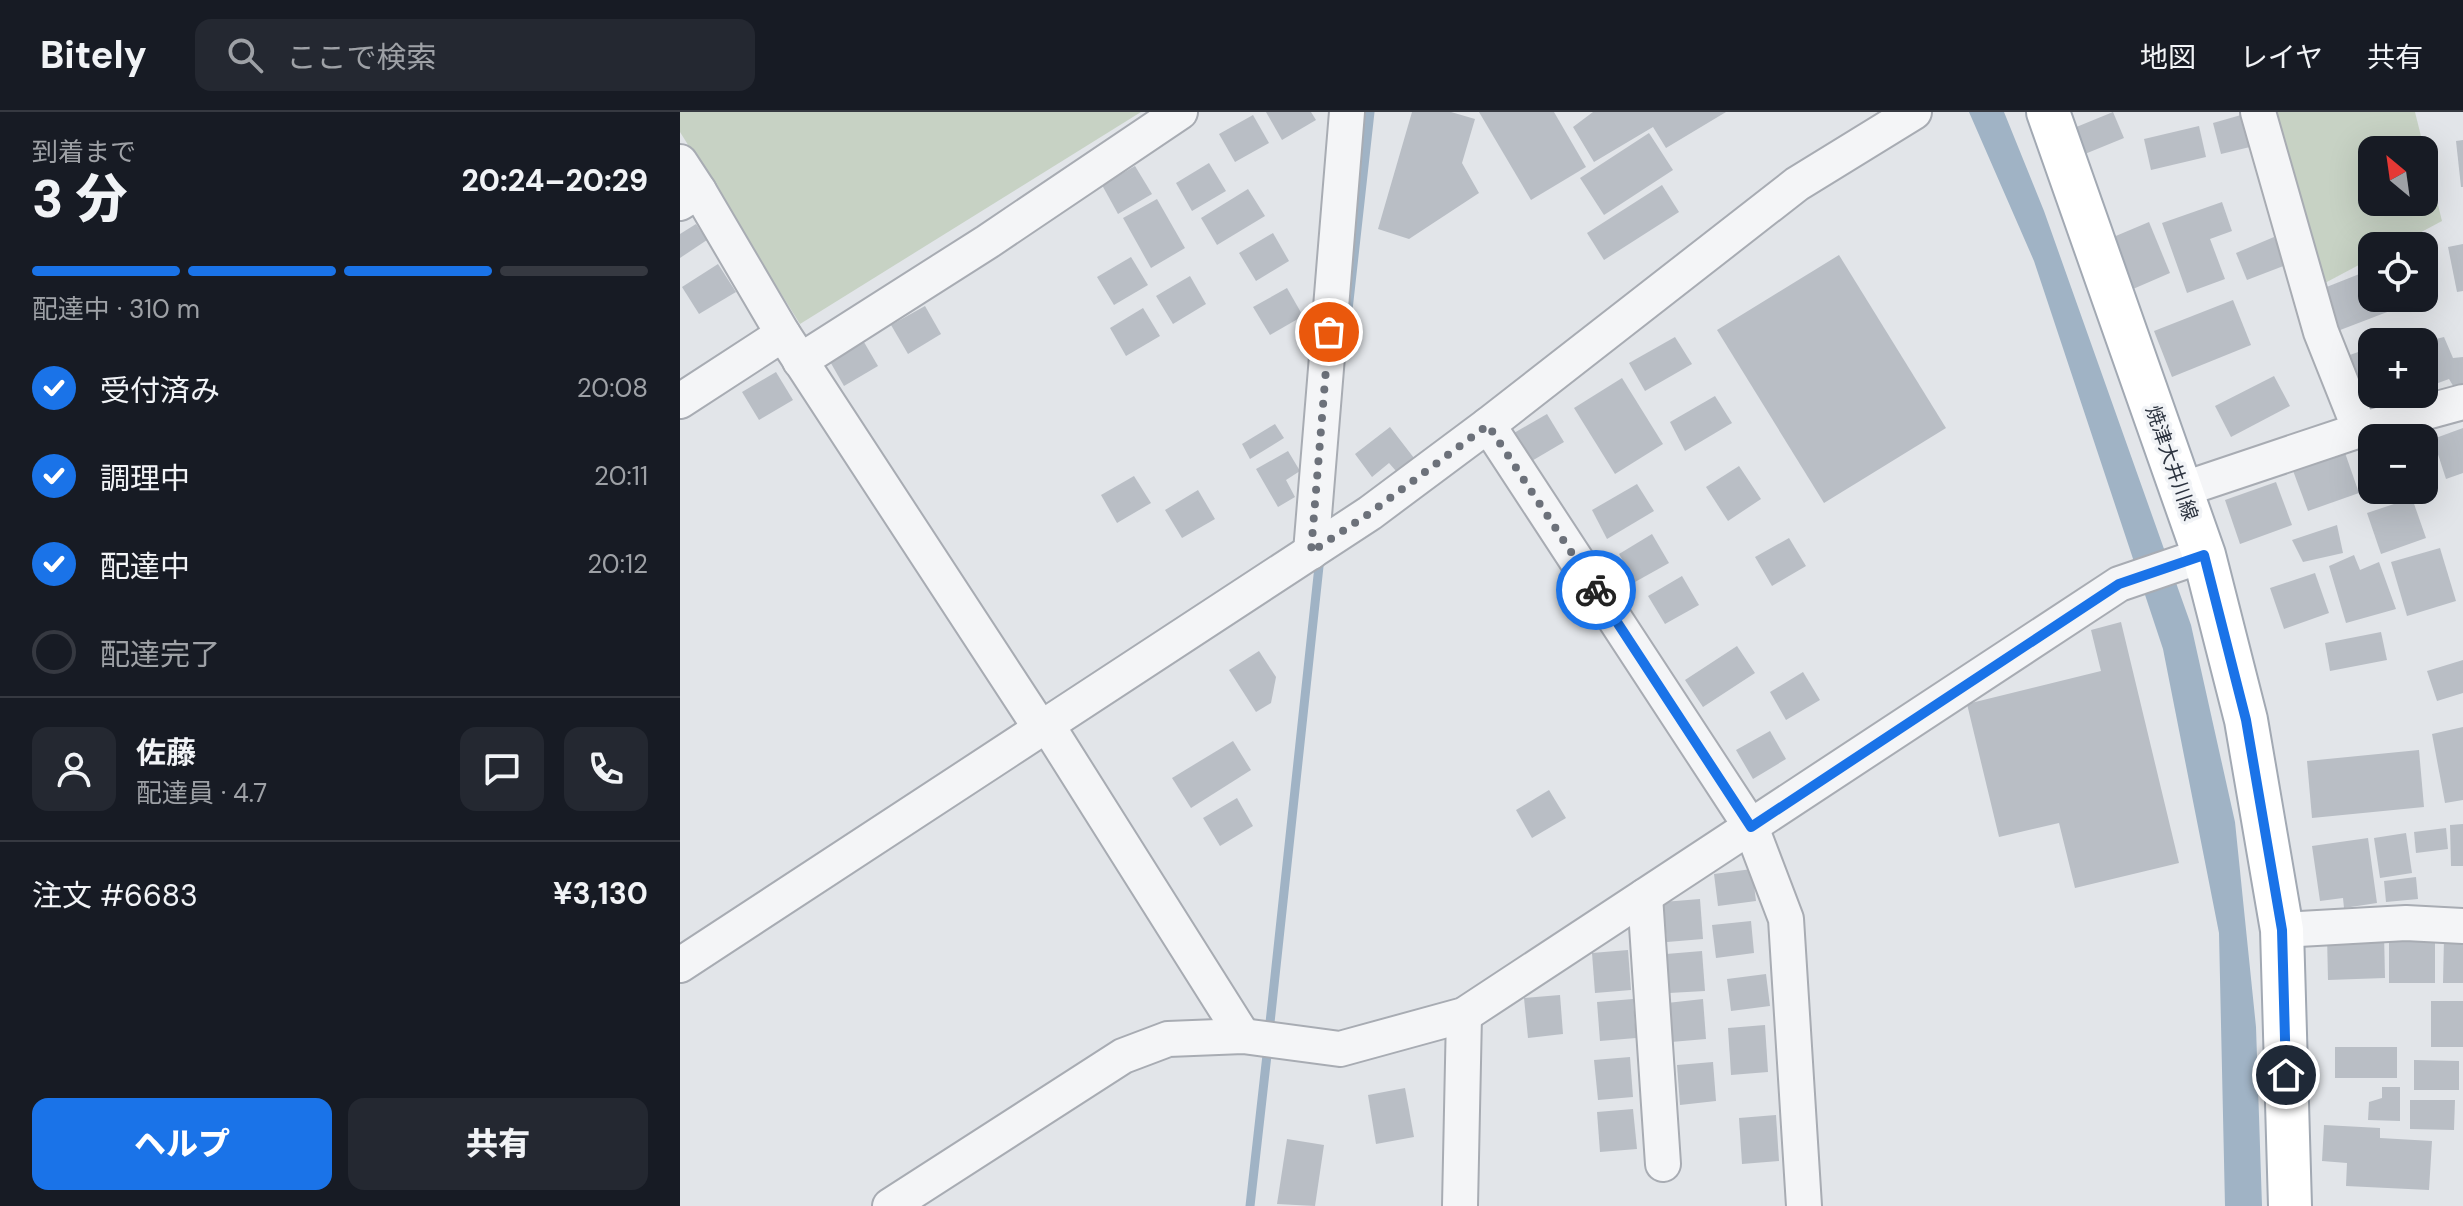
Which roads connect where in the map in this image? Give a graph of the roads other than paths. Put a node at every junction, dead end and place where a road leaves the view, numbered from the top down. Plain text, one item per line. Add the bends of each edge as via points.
1 (1180, 112) edge
2 (1347, 112) edge
3 (1914, 112) edge
4 (2048, 112) edge
5 (2258, 112) edge
6 (680, 162) edge
7 (689, 197) edge
8 (791, 348) junction
9 (680, 401) edge
10 (2463, 402) edge
11 (2382, 424) edge
12 (1488, 425) junction
13 (2358, 425) edge
14 (2358, 431) edge
15 (2181, 490) junction
16 (1311, 552) junction
17 (2193, 558) junction
18 (1044, 727) junction
19 (1751, 827) junction
20 (1645, 896) junction
21 (2463, 926) edge
22 (2282, 930) junction
23 (680, 965) edge
24 (1464, 1015) junction
25 (1259, 1038) junction
26 (1663, 1164) dead end
27 (890, 1206) edge
28 (1460, 1206) edge
29 (1804, 1206) edge
30 (2290, 1206) edge

1 - 8 street via 987,242
2 - 16 street
3 - 12 street via 1797,184
4 - 15 main road, 焼津大井川線
5 - 13 street via 2321,332
6 - 7 street
7 - 8 street
8 - 9 street
8 - 18 street
10 - 11 street
12 - 16 street
12 - 19 street
14 - 15 street
15 - 17 main road, 焼津大井川線
16 - 18 street
17 - 19 street via 2119,584
17 - 22 main road, 焼津大井川線 via 2246,720
18 - 23 street
18 - 25 street
19 - 20 street
19 - 29 street via 1786,919
20 - 24 street
20 - 26 street
21 - 22 street via 2406,923
22 - 30 main road, 焼津大井川線
24 - 25 street via 1340,1049
24 - 28 street
25 - 27 street via 1168,1039 1123,1056

